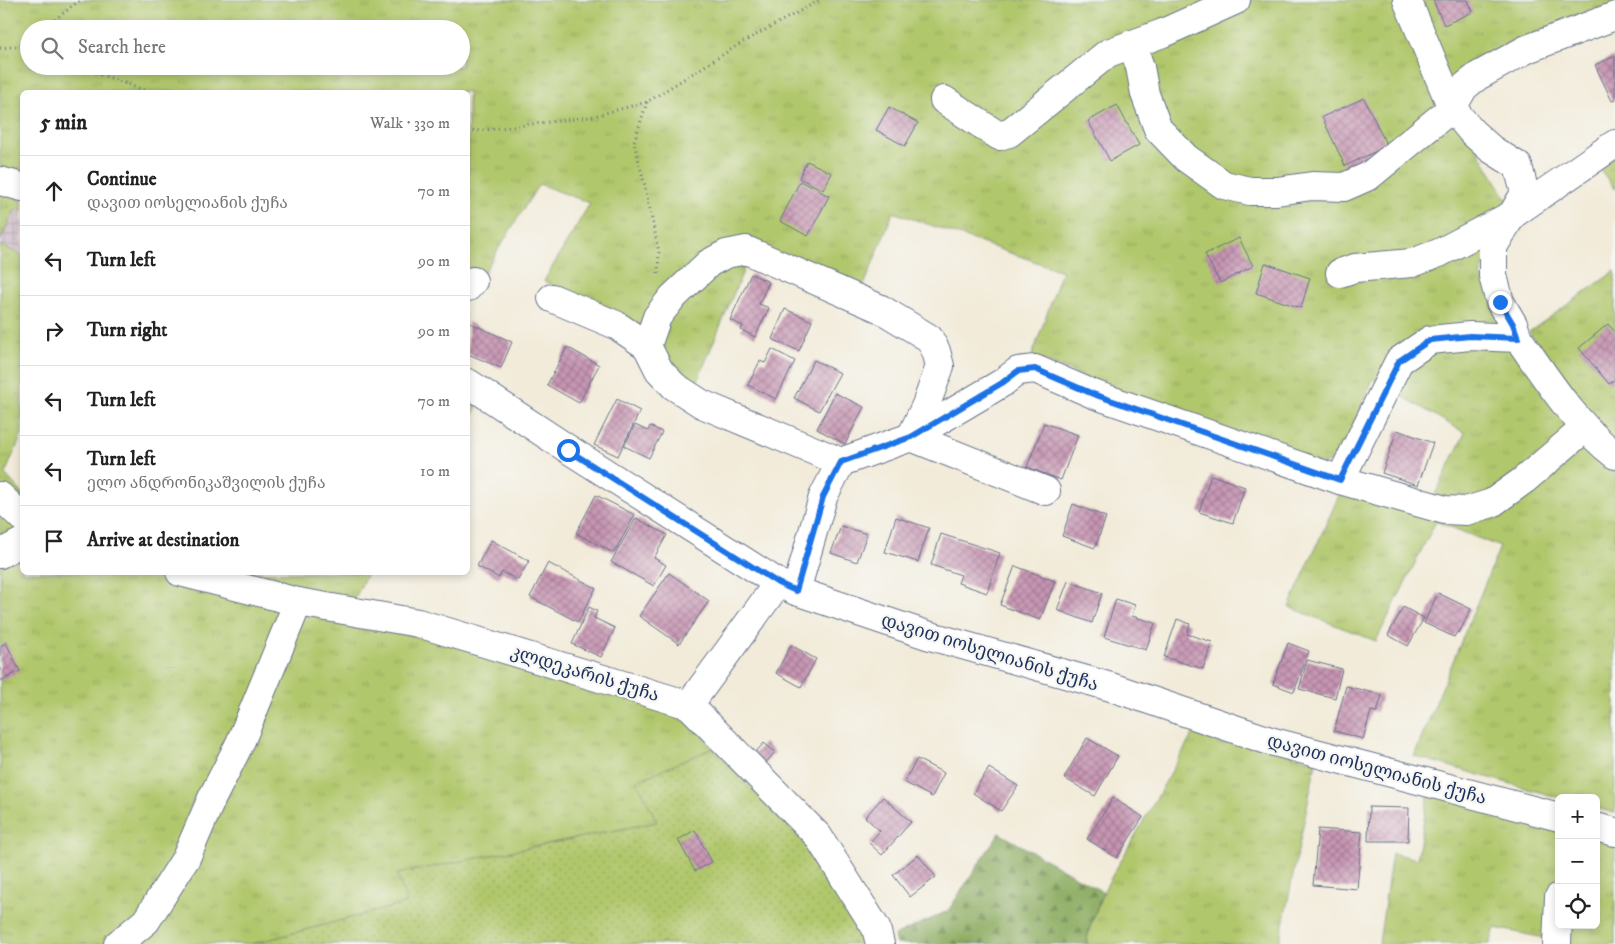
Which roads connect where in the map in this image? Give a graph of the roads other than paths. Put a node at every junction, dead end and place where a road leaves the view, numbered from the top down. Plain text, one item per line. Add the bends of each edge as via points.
1 (1236, 0) edge
2 (1407, 0) edge
3 (1615, 16) edge
4 (1132, 44) junction
5 (944, 100) dead end
6 (1452, 108) junction
7 (1615, 144) edge
8 (0, 181) edge
9 (20, 186) edge
10 (1512, 215) junction
11 (1340, 273) dead end
12 (552, 298) dead end
13 (1518, 338) junction
14 (647, 346) junction
15 (470, 384) edge
16 (1585, 428) junction
17 (911, 437) junction
18 (1615, 455) edge
19 (841, 462) junction
20 (1340, 480) junction
21 (1046, 491) dead end
22 (20, 543) edge
23 (0, 554) edge
24 (192, 575) edge
25 (787, 587) junction
26 (298, 602) junction
27 (689, 705) junction
28 (1555, 816) edge
29 (1600, 828) edge
30 (1615, 832) edge
31 (1558, 929) edge
32 (118, 944) edge
33 (880, 944) edge
34 (1557, 944) edge

1 - 4 street
2 - 6 street
3 - 6 street via 1526,49 1478,76 1464,87
4 - 5 street via 1108,52 1009,134 1000,136
4 - 6 street via 1158,129 1186,158 1224,185 1250,191 1344,187 1369,176
6 - 10 street via 1491,149 1518,166 1525,193
7 - 10 street
8 - 9 street
10 - 11 street via 1439,253 1412,263 1355,268
10 - 13 street via 1493,247 1493,276 1500,302
12 - 14 street via 616,325
13 - 16 street
13 - 20 street via 1470,336 1430,340 1399,361
14 - 17 street via 657,317 672,298 709,263 726,254 746,250 881,310 929,338 940,366
14 - 19 street via 659,370 674,386 702,404
15 - 25 street, დავით იოსელიანის ქუჩა via 568,450
16 - 18 street
16 - 20 street via 1524,480 1492,502 1466,511 1445,510
17 - 19 street
17 - 20 street via 1018,371 1035,369 1093,394
17 - 21 street
19 - 25 street via 823,497
22 - 23 street
24 - 26 street, კლდეკარის ქუჩა
25 - 27 street
25 - 28 street, დავით იოსელიანის ქუჩა via 927,635 1110,688 1270,741
26 - 27 street, კლდეკარის ქუჩა via 418,623
26 - 32 street via 240,743 186,858 146,921
27 - 33 street, კლდეკარის ქუჩა via 818,836 876,928
29 - 30 street
31 - 34 street

